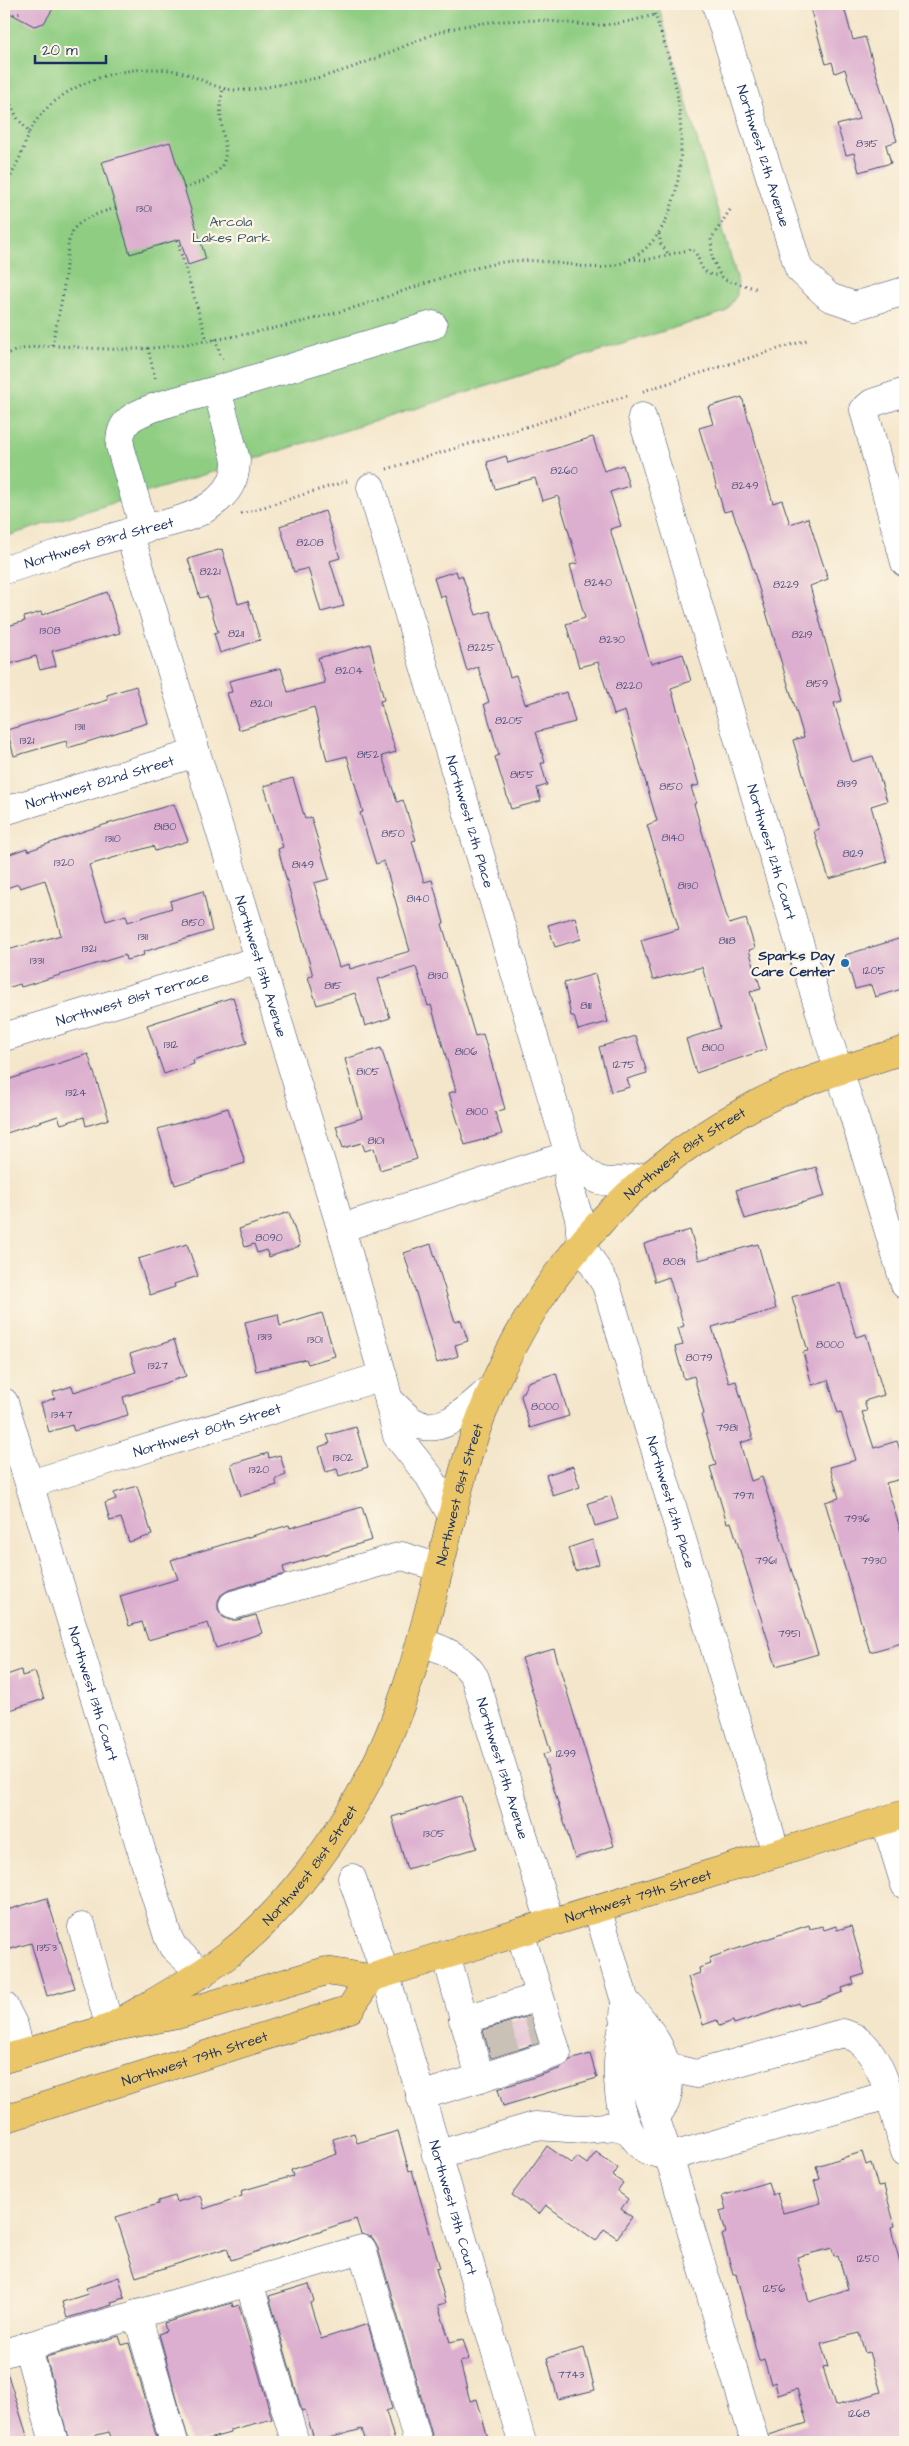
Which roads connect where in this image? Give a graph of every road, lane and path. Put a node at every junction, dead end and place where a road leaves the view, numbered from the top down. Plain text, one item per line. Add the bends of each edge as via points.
1 (652, 4) edge
2 (716, 4) edge
3 (21, 12) dead end
4 (655, 15) junction
5 (4, 17) edge
6 (223, 89) junction
7 (4, 91) edge
8 (29, 132) junction
9 (184, 188) dead end
10 (4, 190) edge
11 (116, 208) dead end
12 (730, 210) dead end
13 (658, 234) junction
14 (177, 240) dead end
15 (669, 255) junction
16 (630, 259) junction
17 (720, 275) junction
18 (758, 289) dead end
19 (905, 291) edge
20 (433, 325) dead end
21 (214, 339) junction
22 (208, 340) junction
23 (807, 340) dead end
24 (52, 345) junction
25 (148, 348) junction
26 (4, 355) edge
27 (222, 360) dead end
28 (158, 390) dead end
29 (217, 390) junction
30 (905, 392) edge
31 (639, 401) junction
32 (370, 478) junction
33 (234, 517) dead end
34 (136, 531) junction
35 (905, 563) edge
36 (4, 570) edge
37 (196, 753) junction
38 (4, 811) edge
39 (260, 960) junction
40 (4, 1037) edge
41 (905, 1050) edge
42 (839, 1071) junction
43 (569, 1155) junction
44 (648, 1176) junction
45 (341, 1228) junction
46 (581, 1244) junction
47 (905, 1285) edge
48 (386, 1388) junction
49 (492, 1388) junction
50 (4, 1402) edge
51 (30, 1484) junction
52 (452, 1516) junction
53 (440, 1568) junction
54 (233, 1605) dead end
55 (421, 1642) junction
56 (895, 1817) edge
57 (776, 1853) junction
58 (352, 1878) dead end
59 (905, 1885) edge
60 (597, 1908) junction
61 (550, 1922) junction
62 (82, 1927) dead end
63 (520, 1932) junction
64 (446, 1954) junction
65 (202, 1974) junction
66 (378, 1976) junction
67 (539, 1997) junction
68 (4, 2006) edge
69 (624, 2009) junction
70 (463, 2020) junction
71 (110, 2028) junction
72 (12, 2057) edge
73 (668, 2067) junction
74 (480, 2078) junction
75 (888, 2094) junction
76 (420, 2096) junction
77 (656, 2117) junction
78 (4, 2119) edge
79 (628, 2130) junction
80 (905, 2152) edge
81 (436, 2155) junction
82 (670, 2157) junction
83 (248, 2282) junction
84 (137, 2314) junction
85 (15, 2350) edge
86 (54, 2442) edge
87 (174, 2442) edge
88 (295, 2442) edge
89 (418, 2442) edge
90 (522, 2442) edge
91 (755, 2442) edge

1 - 4 path
2 - 19 street, Northwest 12th Avenue via 799,269 829,297 855,306
3 - 5 path
4 - 6 path via 603,25 514,20 462,26 314,79 248,89
4 - 13 path via 676,87 681,140 678,187
6 - 8 path via 175,70 115,74 85,83 59,96 42,111
6 - 9 path via 219,117 226,160 211,179
7 - 8 path via 18,119
8 - 10 path
11 - 24 path via 85,218 69,236
12 - 17 path via 711,238 712,258
13 - 15 path
13 - 16 path
14 - 22 path
15 - 16 path via 646,260
15 - 17 path via 692,249 706,272 712,276
16 - 21 path via 614,266 596,268 530,260 500,262 334,314
17 - 18 path via 738,285
20 - 29 street, Northwest 13th Avenue
21 - 22 path
21 - 27 path
22 - 25 path
23 - 31 path
24 - 25 path via 111,350
24 - 26 path via 34,346
25 - 28 path
29 - 34 street, Northwest 83rd Street via 233,448 236,472 232,484 221,497 194,513
29 - 34 street, Northwest 13th Avenue via 140,413 128,420 123,428 120,446
30 - 35 street via 872,403 864,410
31 - 32 path
31 - 42 street, Northwest 12th Court
32 - 33 path
32 - 43 street, Northwest 12th Place
34 - 36 street, Northwest 83rd Street
34 - 37 street, Northwest 13th Avenue
37 - 38 street, Northwest 82nd Street
37 - 39 street, Northwest 13th Avenue
39 - 40 street, Northwest 81st Terrace
39 - 45 street, Northwest 13th Avenue
41 - 42 main road, Northwest 81st Street
42 - 44 main road, Northwest 81st Street via 757,1104 700,1138
42 - 47 street, Northwest 12th Court
43 - 44 street, Northwest 12th Place via 596,1180 613,1182
43 - 45 street
43 - 46 street, Northwest 12th Place via 568,1181 579,1218
44 - 46 main road, Northwest 81st Street
45 - 48 street, Northwest 13th Avenue
46 - 49 main road, Northwest 81st Street via 532,1310 503,1361
46 - 57 street, Northwest 12th Place via 606,1285
48 - 49 street via 413,1421 439,1426 453,1420
48 - 51 street, Northwest 80th Street
48 - 52 street, Northwest 13th Avenue via 397,1436 429,1476
49 - 52 main road, Northwest 81st Street via 469,1450
50 - 51 street, Northwest 13th Court
51 - 65 street, Northwest 13th Court via 168,1938 173,1947
52 - 53 main road, Northwest 81st Street
53 - 54 street via 402,1556
53 - 55 main road, Northwest 81st Street
55 - 61 street, Northwest 13th Avenue via 453,1655 475,1678
55 - 65 main road, Northwest 81st Street via 384,1748 340,1827 268,1918
56 - 57 main road, Northwest 79th Street
56 - 59 street
57 - 60 main road, Northwest 79th Street
58 - 66 street, Northwest 13th Court
60 - 61 main road, Northwest 79th Street
60 - 69 street
61 - 63 main road, Northwest 79th Street
62 - 71 street
63 - 64 main road, Northwest 79th Street
63 - 67 street
64 - 66 main road, Northwest 79th Street
64 - 70 street
65 - 71 main road, Northwest 81st Street
66 - 71 main road, Northwest 79th Street via 326,1971 176,2015
66 - 76 street, Northwest 13th Court
66 - 78 main road, Northwest 79th Street via 350,2010
67 - 70 street
67 - 74 street via 544,2027 557,2053
68 - 72 street via 14,2026
69 - 73 street via 645,2021
69 - 77 street via 638,2068
69 - 79 street via 618,2051 618,2085
70 - 74 street via 480,2047
71 - 72 main road, Northwest 79th Street
73 - 75 street via 696,2074 843,2032 859,2040 871,2053
73 - 77 street via 666,2100
74 - 76 street
75 - 80 street
75 - 82 street
76 - 81 street, Northwest 13th Court
77 - 82 street
79 - 81 street via 615,2126 584,2129 535,2126
79 - 82 street via 644,2149
81 - 90 street, Northwest 13th Court
82 - 91 street
83 - 84 street
83 - 88 street
83 - 89 street via 362,2249
84 - 85 street
84 - 87 street
85 - 86 street

